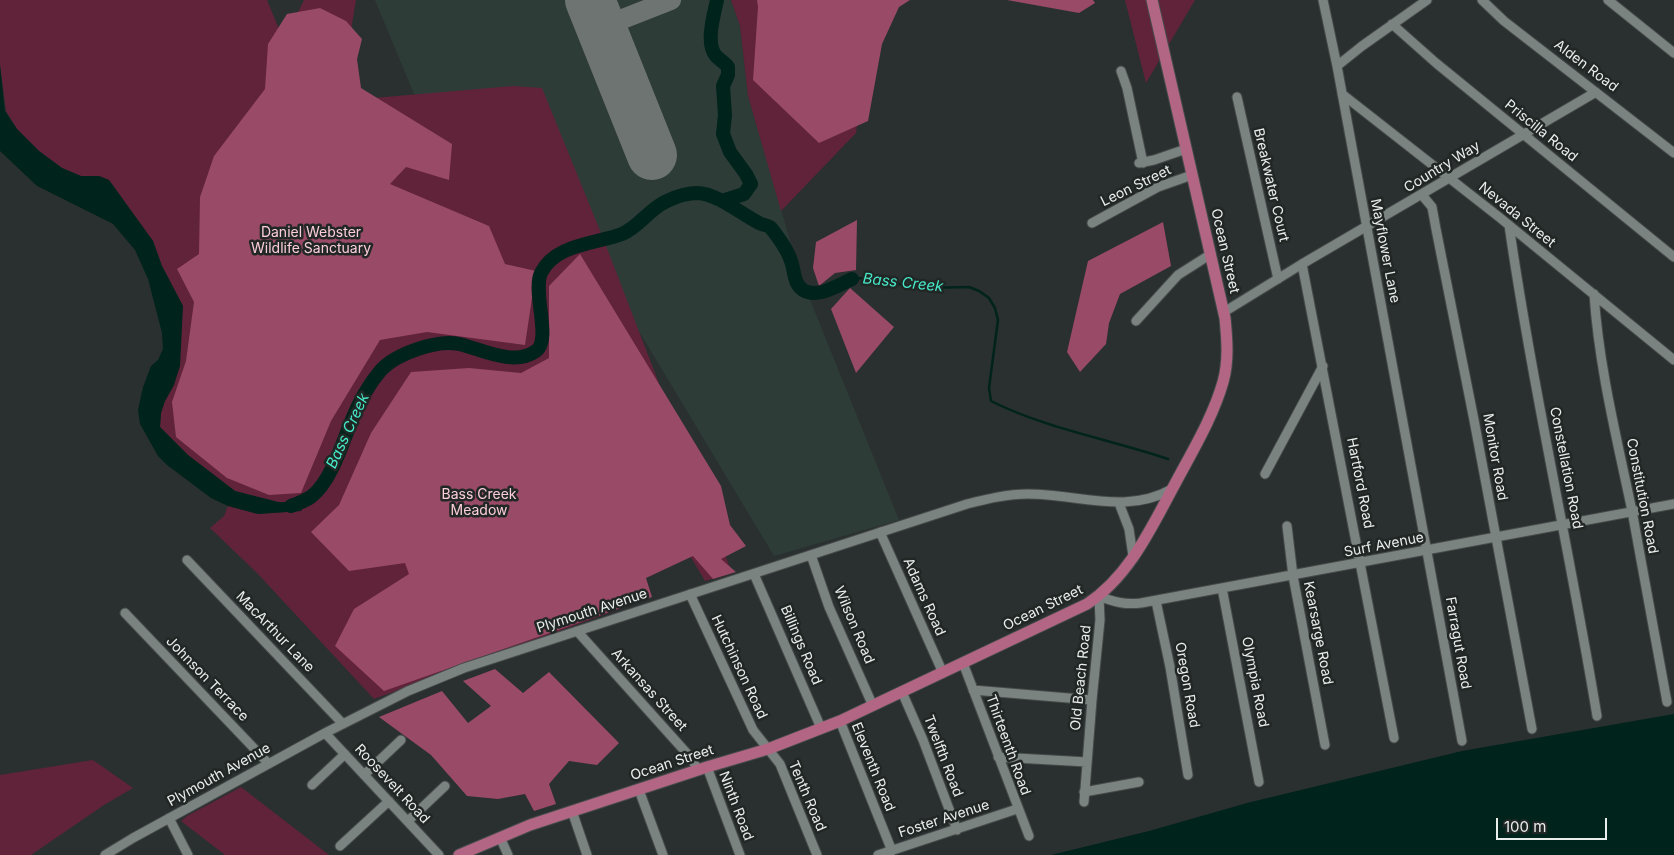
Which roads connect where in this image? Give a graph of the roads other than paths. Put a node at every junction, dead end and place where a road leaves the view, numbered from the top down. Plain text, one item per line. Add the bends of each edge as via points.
1 (1152, 0) edge
2 (1323, 0) edge
3 (1427, 0) edge
4 (1482, 0) edge
5 (1608, 0) edge
6 (1392, 24) junction
7 (1674, 53) edge
8 (1337, 66) junction
9 (1121, 71) dead end
10 (1596, 92) junction
11 (1342, 94) junction
12 (1237, 97) dead end
13 (1523, 134) junction
14 (1186, 149) junction
15 (1674, 153) edge
16 (1192, 175) junction
17 (1449, 179) junction
18 (1422, 195) junction
19 (1092, 223) dead end
20 (1509, 225) junction
21 (1366, 227) junction
22 (1211, 254) junction
23 (1674, 257) edge
24 (1302, 264) junction
25 (1278, 279) junction
26 (1594, 294) junction
27 (1224, 312) junction
28 (1136, 321) dead end
29 (1674, 360) edge
30 (1323, 366) junction
31 (1265, 474) dead end
32 (1172, 489) junction
33 (1119, 504) junction
34 (1674, 504) edge
35 (1632, 512) junction
36 (1563, 525) junction
37 (1287, 526) dead end
38 (880, 532) junction
39 (1495, 538) junction
40 (1427, 550) junction
41 (811, 555) junction
42 (1133, 556) junction
43 (187, 560) dead end
44 (1362, 562) junction
45 (754, 574) junction
46 (1293, 576) junction
47 (1222, 588) junction
48 (690, 594) junction
49 (1099, 596) junction
50 (1156, 600) junction
51 (125, 613) dead end
52 (577, 631) junction
53 (963, 663) junction
54 (943, 673) junction
55 (973, 690) junction
56 (902, 692) junction
57 (1092, 700) junction
58 (1667, 702) dead end
59 (873, 706) junction
60 (1597, 716) dead end
61 (840, 721) junction
62 (343, 724) junction
63 (821, 728) junction
64 (1532, 729) dead end
65 (325, 733) junction
66 (1394, 738) dead end
67 (401, 740) dead end
68 (1462, 741) dead end
69 (1325, 745) dead end
70 (768, 749) junction
71 (345, 754) junction
72 (998, 757) junction
73 (1087, 762) junction
74 (268, 763) junction
75 (702, 769) junction
76 (364, 775) junction
77 (1188, 775) dead end
78 (1139, 782) dead end
79 (1259, 782) dead end
80 (312, 784) dead end
81 (445, 786) dead end
82 (639, 790) junction
83 (1084, 792) junction
84 (389, 801) junction
85 (1084, 802) dead end
86 (1018, 809) junction
87 (572, 811) junction
88 (169, 818) junction
89 (408, 821) junction
90 (957, 830) junction
91 (1028, 836) dead end
92 (500, 837) junction
93 (340, 846) dead end
94 (892, 851) junction
95 (105, 855) edge
96 (188, 855) edge
97 (439, 855) edge
98 (460, 855) edge
99 (508, 855) edge
100 (587, 855) edge
101 (663, 855) edge
102 (740, 855) edge
103 (817, 855) edge
104 (878, 855) edge

1 - 14 main road, Ocean Street
2 - 8 street, Mayflower Lane
3 - 6 street
4 - 10 street, Alden Road via 1504,21
5 - 7 street
6 - 8 street
6 - 13 street, Priscilla Road
8 - 11 street, Mayflower Lane
9 - 14 street via 1141,163
10 - 13 street, Country Way
10 - 15 street, Alden Road
11 - 17 street, Nevada Street
11 - 21 street, Mayflower Lane
12 - 25 street, Breakwater Court
13 - 17 street, Country Way
13 - 23 street, Priscilla Road
14 - 16 main road, Ocean Street
16 - 19 street, Leon Street via 1158,187
16 - 22 main road, Ocean Street
17 - 18 street, Country Way
17 - 20 street, Nevada Street
18 - 21 street, Country Way
18 - 39 street, Monitor Road via 1432,207
20 - 26 street, Nevada Street
20 - 36 street, Constellation Road
21 - 24 street, Country Way
21 - 40 street, Mayflower Lane
22 - 27 main road, Ocean Street
22 - 28 street via 1178,275
24 - 25 street, Country Way
24 - 30 street, Hartford Road
25 - 27 street, Country Way
26 - 29 street, Nevada Street
26 - 35 street, Constitution Road via 1604,383
27 - 32 main road, Ocean Street via 1227,348 1223,383 1206,426
30 - 31 street
30 - 44 street, Hartford Road
32 - 33 street, Plymouth Avenue via 1156,498
32 - 42 main road, Ocean Street
33 - 38 street, Plymouth Avenue via 1045,494 1011,494 967,504
33 - 42 street via 1129,530
34 - 35 street, Surf Avenue
35 - 36 street, Surf Avenue
35 - 58 street, Constitution Road
36 - 39 street, Surf Avenue
36 - 60 street, Constellation Road
37 - 46 street, Kearsarge Road
38 - 41 street, Plymouth Avenue
38 - 54 street, Adams Road
39 - 40 street, Surf Avenue
39 - 64 street, Monitor Road
40 - 44 street, Surf Avenue
40 - 68 street, Farragut Road
41 - 45 street, Plymouth Avenue
41 - 59 street, Wilson Road via 829,607
42 - 49 main road, Ocean Street
43 - 62 street, MacArthur Lane
44 - 46 street, Surf Avenue
44 - 66 street, Hartford Road
45 - 48 street, Plymouth Avenue
45 - 63 street, Billings Road
46 - 47 street, Surf Avenue
46 - 69 street, Kearsarge Road
47 - 50 street, Surf Avenue
47 - 79 street, Olympia Road
48 - 52 street, Plymouth Avenue
48 - 70 street, Hutchinson Road via 753,730
49 - 50 street, Surf Avenue via 1127,605
49 - 53 main road, Ocean Street
49 - 57 street, Old Beach Road via 1100,620
50 - 77 street, Oregon Road
51 - 74 street, Johnson Terrace
52 - 62 street, Plymouth Avenue via 464,668 408,691
52 - 75 street, Arkansas Street
53 - 54 main road, Ocean Street
53 - 55 street, Thirteenth Road
54 - 56 main road, Ocean Street
55 - 57 street
55 - 72 street, Thirteenth Road
56 - 59 main road, Ocean Street
56 - 90 street, Twelfth Road
57 - 73 street, Old Beach Road
59 - 61 main road, Ocean Street
61 - 63 main road, Ocean Street
61 - 94 street, Eleventh Road
62 - 65 street, Plymouth Avenue
63 - 70 main road, Ocean Street
65 - 71 street, Roosevelt Road
65 - 74 street, Plymouth Avenue
67 - 76 street
70 - 75 main road, Ocean Street
70 - 103 street, Tenth Road via 780,764
71 - 76 street, Roosevelt Road
71 - 80 street
72 - 73 street
72 - 86 street, Thirteenth Road
73 - 83 street, Old Beach Road
74 - 88 street, Plymouth Avenue
75 - 82 main road, Ocean Street
75 - 102 street, Ninth Road
76 - 84 street, Roosevelt Road
78 - 83 street
81 - 89 street
82 - 87 main road, Ocean Street
82 - 101 street
83 - 85 street, Old Beach Road
84 - 89 street, Roosevelt Road
84 - 93 street
86 - 90 street, Foster Avenue
86 - 91 street, Thirteenth Road
87 - 92 main road, Ocean Street
87 - 100 street
88 - 95 street, Plymouth Avenue
88 - 96 street
89 - 97 street, Roosevelt Road
90 - 94 street, Foster Avenue
92 - 98 main road, Ocean Street
92 - 99 street
94 - 104 street, Foster Avenue

